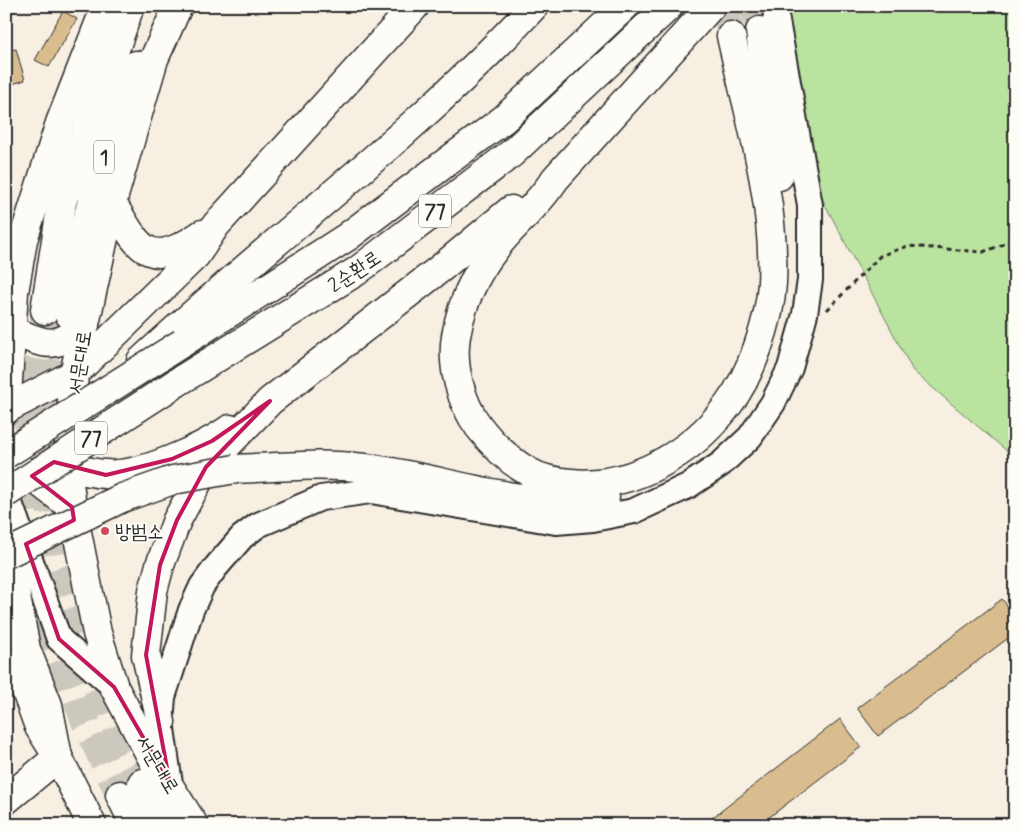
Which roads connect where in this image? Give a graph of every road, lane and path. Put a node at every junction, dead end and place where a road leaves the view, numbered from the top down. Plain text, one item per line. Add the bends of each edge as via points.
1 (106, 6) edge
2 (130, 6) edge
3 (159, 6) edge
4 (178, 6) edge
5 (415, 6) edge
6 (534, 6) edge
7 (625, 6) edge
8 (669, 6) edge
9 (711, 6) edge
10 (767, 21) joint
11 (731, 36) tunnel mouth
12 (555, 179) junction
13 (112, 203) junction
14 (216, 225) junction
15 (1015, 240) edge
16 (10, 313) edge
17 (66, 316) junction
18 (799, 338) junction
19 (74, 374) junction
20 (114, 386) junction
21 (270, 401) junction
22 (6, 410) edge
23 (6, 448) edge
24 (6, 455) edge
25 (67, 467) junction
26 (6, 493) edge
27 (72, 507) junction
28 (6, 544) tunnel mouth
29 (6, 554) edge
30 (6, 654) edge
31 (114, 686) junction
32 (161, 722) junction
33 (58, 757) junction
34 (170, 784) junction
35 (6, 800) edge
36 (92, 825) edge
37 (135, 825) edge
38 (165, 825) edge
39 (194, 825) edge

1 - 16 main road via 45,166 23,240
2 - 17 main road, 서문대로 / 1 via 62,202
3 - 17 main road, 서문대로 / 1 via 121,104 98,176
4 - 13 main road, 서문대로 via 154,59
5 - 14 main road
6 - 20 main road, bridge via 456,85 193,313
7 - 20 main road, 2순환로 / 77, bridge via 504,119 347,237
8 - 26 main road, 2순환로 / 77, bridge via 512,153 357,271
9 - 12 main road
10 - 18 street via 810,205 810,280
10 - 29 main road, bridge via 786,242 783,312 777,343 766,372 746,409 692,463 655,484 614,497 582,502 532,501 388,472 318,464 235,469 173,480 122,498
11 - 12 main road via 764,180 770,222 772,284 764,330 730,404 691,444 639,474 606,484 553,481 531,474 510,460 485,435 471,415 462,394 456,364 462,307 474,280 495,248 542,199
12 - 21 main road via 535,189 441,268
13 - 14 main road via 138,244 156,253 177,251
13 - 17 main road, 서문대로
14 - 19 main road via 196,255
15 - 18 path via 983,252 908,246 880,256
16 - 17 main road via 32,340 52,344 72,336
16 - 22 main road
17 - 19 main road, 서문대로
18 - 32 street via 790,368 773,403 750,437 721,464 688,486 634,511 556,522 371,491 321,498 258,524 237,542 202,586 163,697
19 - 22 main road
19 - 25 main road, 서문대로
20 - 24 main road, 2순환로 / 77, bridge
21 - 25 main road via 212,441 172,459 106,475
21 - 32 main road via 206,467 176,520 160,565 146,655
23 - 25 main road
24 - 27 main road
25 - 27 main road, 서문대로
26 - 31 street via 59,639
27 - 31 main road, 서문대로 via 97,633
28 - 33 main road via 26,649 48,705
30 - 33 main road via 26,691 39,727
31 - 34 main road, 서문대로 via 154,762
32 - 34 street
33 - 35 main road
33 - 36 main road
34 - 39 main road, 서문대로
37 - 38 main road, 서문대로 via 131,789

